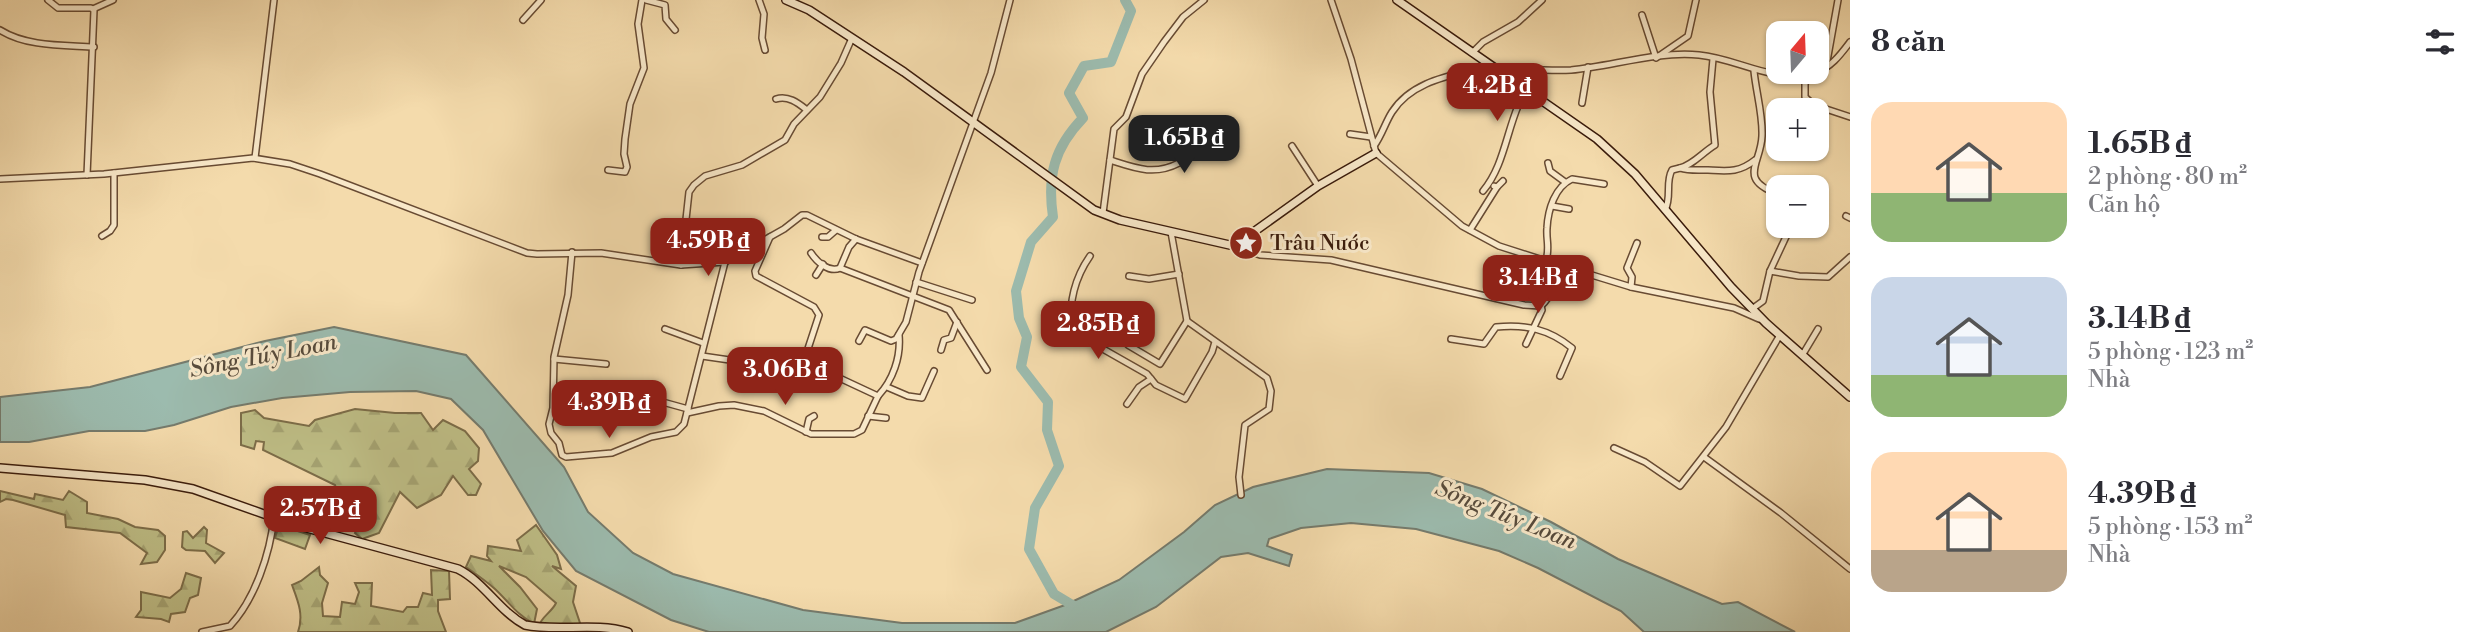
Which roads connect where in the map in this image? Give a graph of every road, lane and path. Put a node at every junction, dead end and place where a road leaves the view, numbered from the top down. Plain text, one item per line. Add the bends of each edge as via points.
1 (113, 0) edge
2 (274, 0) edge
3 (541, 0) edge
4 (644, 0) edge
5 (759, 0) edge
6 (786, 0) edge
7 (1010, 0) edge
8 (1204, 0) edge
9 (1331, 0) edge
10 (1397, 0) edge
11 (1542, 0) edge
12 (1696, 0) edge
13 (1838, 0) edge
14 (48, 1) edge
15 (93, 9) junction
16 (1642, 15) dead end
17 (523, 20) dead end
18 (0, 30) edge
19 (675, 30) dead end
20 (852, 38) junction
21 (1850, 41) edge
22 (94, 47) junction
23 (765, 50) dead end
24 (1829, 50) edge
25 (1472, 53) junction
26 (1656, 58) junction
27 (1713, 59) junction
28 (1829, 64) edge
29 (1490, 66) junction
30 (1588, 67) junction
31 (1499, 71) junction
32 (1754, 71) junction
33 (1766, 73) edge
34 (1806, 84) edge
35 (776, 99) dead end
36 (1582, 103) dead end
37 (807, 110) junction
38 (1850, 117) edge
39 (972, 123) junction
40 (1350, 134) dead end
41 (1371, 137) junction
42 (1292, 146) dead end
43 (1375, 149) junction
44 (1183, 151) dead end
45 (255, 158) junction
46 (1110, 160) junction
47 (1755, 160) junction
48 (1548, 163) dead end
49 (1680, 168) junction
50 (608, 170) dead end
51 (114, 173) junction
52 (87, 175) junction
53 (0, 179) edge
54 (1503, 181) dead end
55 (1564, 183) junction
56 (1604, 184) dead end
57 (1487, 185) junction
58 (1318, 186) junction
59 (1497, 187) junction
60 (1766, 190) edge
61 (1483, 191) dead end
62 (1552, 206) junction
63 (1569, 209) dead end
64 (1665, 210) junction
65 (1103, 213) junction
66 (836, 230) junction
67 (1470, 230) junction
68 (1171, 232) junction
69 (102, 236) dead end
70 (770, 237) junction
71 (822, 237) dead end
72 (1785, 238) edge
73 (856, 239) junction
74 (1637, 243) dead end
75 (1234, 246) junction
76 (572, 252) junction
77 (811, 253) dead end
78 (1090, 256) dead end
79 (1850, 257) edge
80 (1546, 261) junction
81 (725, 262) junction
82 (922, 263) junction
83 (822, 264) junction
84 (681, 265) junction
85 (1558, 265) junction
86 (840, 268) junction
87 (1770, 271) junction
88 (1179, 274) junction
89 (816, 275) dead end
90 (1129, 276) dead end
91 (916, 282) junction
92 (1630, 287) junction
93 (913, 295) junction
94 (972, 300) dead end
95 (1541, 306) junction
96 (1752, 309) junction
97 (1187, 321) junction
98 (957, 322) junction
99 (1766, 323) junction
100 (1535, 328) junction
101 (665, 329) dead end
102 (1818, 329) dead end
103 (899, 334) junction
104 (1780, 335) junction
105 (1451, 339) dead end
106 (859, 341) dead end
107 (1215, 342) junction
108 (704, 343) junction
109 (1526, 344) dead end
110 (1128, 345) dead end
111 (942, 350) dead end
112 (1803, 354) junction
113 (702, 356) junction
114 (554, 359) junction
115 (606, 364) dead end
116 (802, 370) junction
117 (987, 370) dead end
118 (934, 371) dead end
119 (1560, 376) dead end
120 (1150, 379) junction
121 (887, 387) junction
122 (655, 396) dead end
123 (878, 396) junction
124 (1850, 397) edge
125 (1127, 404) dead end
126 (687, 411) junction
127 (814, 416) dead end
128 (868, 416) junction
129 (886, 418) dead end
130 (806, 432) junction
131 (1614, 448) dead end
132 (1704, 457) junction
133 (0, 468) edge
134 (1241, 495) dead end
135 (274, 517) junction
136 (1850, 569) edge
137 (549, 631) edge
138 (202, 632) edge
139 (628, 632) edge

1 - 15 street
2 - 45 street
3 - 17 street
4 - 19 street via 665,5 666,19
4 - 50 street via 638,24 644,68 630,104 624,154 627,167 625,172
5 - 23 street
6 - 20 street via 810,9
7 - 39 street
8 - 46 street via 1183,18 1142,74 1126,117 1114,129
9 - 41 street
10 - 25 street
11 - 25 street
12 - 26 street via 1688,36
13 - 24 street
14 - 15 street via 58,8
15 - 22 street
16 - 26 street
18 - 22 street via 35,43
20 - 37 street via 820,97
20 - 39 street
21 - 28 street
22 - 52 street
25 - 29 street
26 - 27 street via 1681,54
26 - 30 street
27 - 32 street
27 - 49 street via 1710,92 1715,145
29 - 30 street
29 - 31 street
29 - 43 street via 1413,90 1392,113
30 - 36 street
31 - 57 street via 1496,98 1518,106 1501,163
31 - 64 street via 1597,139
32 - 33 street
32 - 47 street via 1762,136
34 - 38 street via 1805,97 1814,105
35 - 37 street via 791,100
37 - 84 street via 785,140 694,185 689,192
39 - 65 street
39 - 82 street
40 - 41 street
41 - 43 street
42 - 58 street
43 - 58 street
43 - 67 street
44 - 46 street via 1179,163 1146,172
45 - 51 street
45 - 76 street via 320,174 527,253
46 - 65 street
47 - 49 street via 1722,173
47 - 60 street via 1758,183
48 - 55 street
49 - 64 street via 1669,175
51 - 52 street
51 - 69 street via 114,225
52 - 53 street
54 - 59 street
55 - 56 street via 1582,179
55 - 62 street
57 - 59 street
57 - 61 street
58 - 75 street
59 - 67 street
62 - 63 street
62 - 80 street
64 - 96 street
65 - 68 street
66 - 70 street via 802,215
66 - 71 street
66 - 73 street
67 - 80 street via 1499,246
68 - 75 street
68 - 88 street
70 - 81 street
70 - 116 street via 756,276 814,307 819,315
72 - 87 street
73 - 82 street
73 - 86 street
74 - 92 street via 1627,268
75 - 95 street via 1260,255 1331,260
76 - 84 street
76 - 114 street
77 - 83 street
78 - 120 street via 1079,272 1070,304 1071,331 1095,337 1103,349
79 - 87 street via 1828,277
80 - 85 street
81 - 84 street
81 - 108 street
82 - 91 street
83 - 86 street
83 - 89 street
85 - 92 street
85 - 95 street via 1553,287
86 - 93 street
87 - 96 street via 1763,301
88 - 90 street via 1149,279
88 - 97 street
91 - 93 street
91 - 94 street
92 - 99 street via 1734,308
93 - 98 street via 949,310
93 - 103 street
95 - 100 street
96 - 99 street
97 - 107 street
97 - 110 street via 1160,364
98 - 111 street
98 - 117 street
99 - 104 street
100 - 105 street via 1496,327 1484,344
100 - 109 street
100 - 119 street via 1572,348
101 - 108 street
102 - 112 street
103 - 106 street via 891,341 865,330
103 - 121 street via 900,353
104 - 112 street
104 - 132 street via 1737,411
107 - 120 street via 1185,399
107 - 134 street via 1267,378 1271,391 1269,409 1245,425
108 - 113 street
112 - 124 street
113 - 116 street
113 - 126 street
114 - 115 street
114 - 126 street via 549,429 564,456 612,453 676,432
116 - 123 street via 833,375
118 - 121 street via 922,398
120 - 125 street
121 - 123 street
122 - 126 street
123 - 128 street
126 - 130 street via 750,407
127 - 130 street
128 - 129 street
128 - 130 street via 857,434
131 - 132 street via 1645,462 1679,486
132 - 136 street
133 - 135 street via 145,480 194,489
135 - 137 street via 458,569 476,579 525,624
135 - 138 street via 267,559 243,607 230,626
137 - 139 street via 604,627

